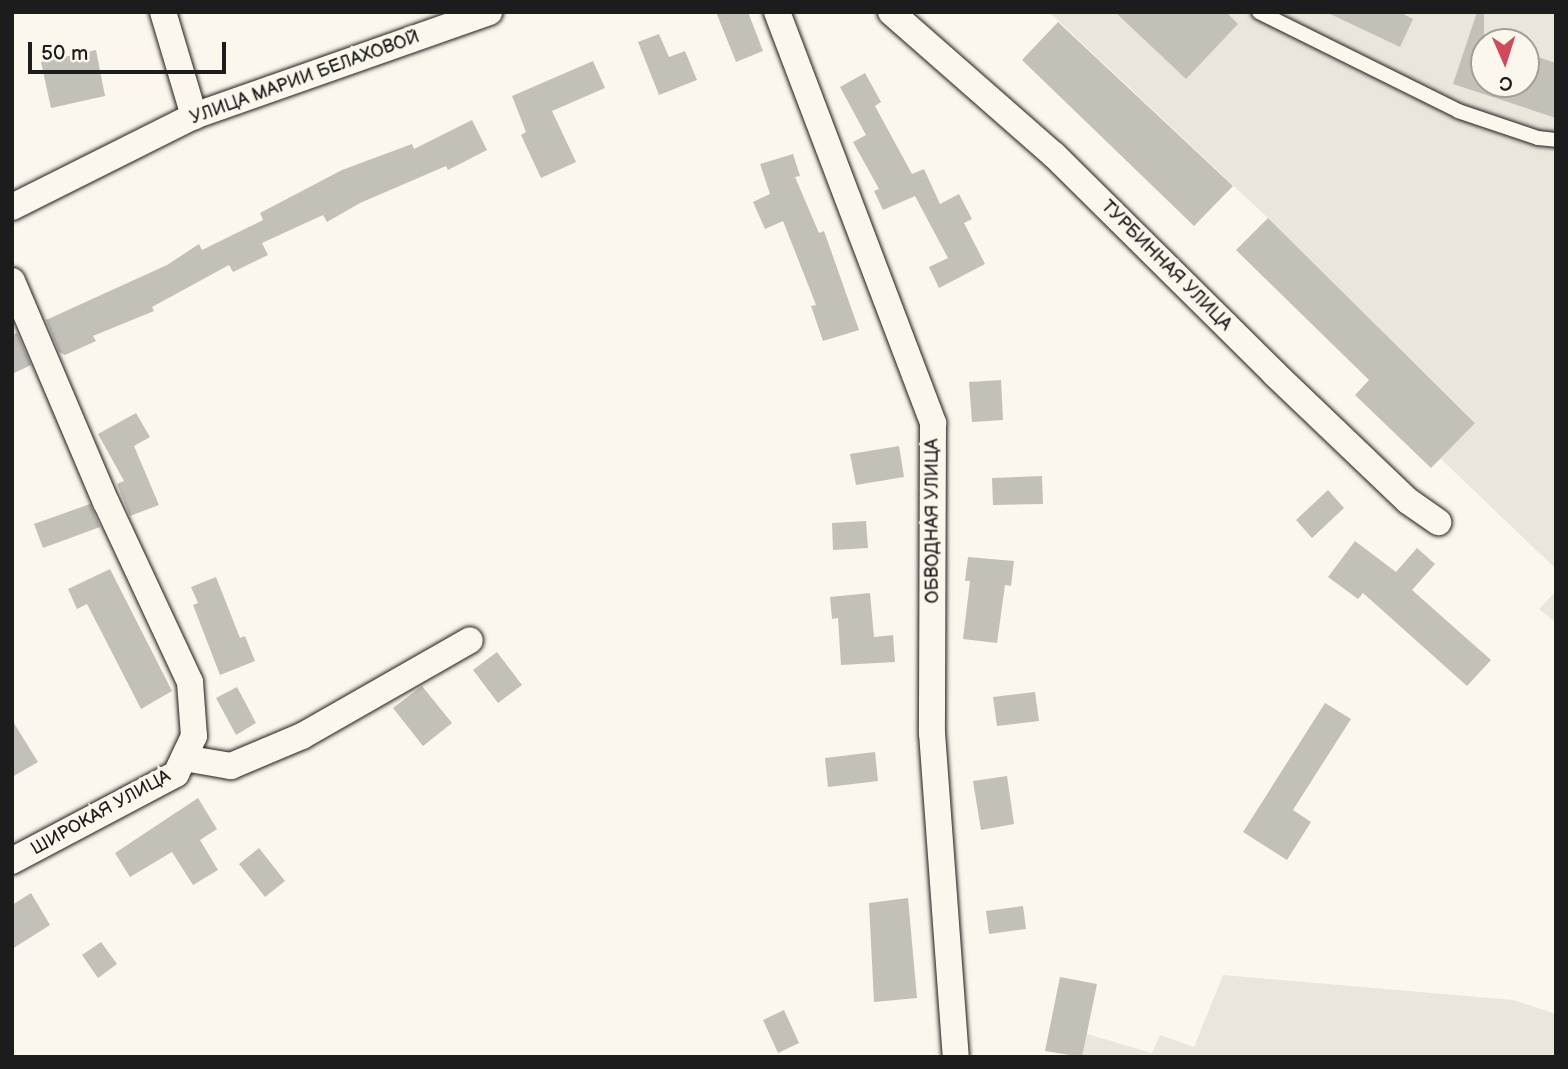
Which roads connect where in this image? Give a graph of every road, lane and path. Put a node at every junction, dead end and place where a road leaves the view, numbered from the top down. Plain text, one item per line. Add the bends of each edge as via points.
1 (163, 12) edge
2 (489, 12) edge
3 (777, 12) edge
4 (891, 12) edge
5 (1259, 12) edge
6 (194, 116) junction
7 (1556, 139) edge
8 (12, 207) edge
9 (12, 281) edge
10 (1438, 522) dead end
11 (470, 640) dead end
12 (184, 758) junction
13 (12, 861) edge
14 (956, 1057) edge

1 - 6 street
2 - 6 street, УЛИЦА МАРИИ БЕЛАХОВОЙ
3 - 14 street, ОБВОДНАЯ УЛИЦА via 933,423 932,733
4 - 10 street, ТУРБИННАЯ УЛИЦА via 1054,155 1388,483
5 - 7 lane via 1458,111 1538,138
6 - 8 street, УЛИЦА МАРИИ БЕЛАХОВОЙ
9 - 12 street via 106,502 190,682 194,736
11 - 12 street via 302,736 231,766
12 - 13 street, ШИРОКАЯ УЛИЦА via 176,774

